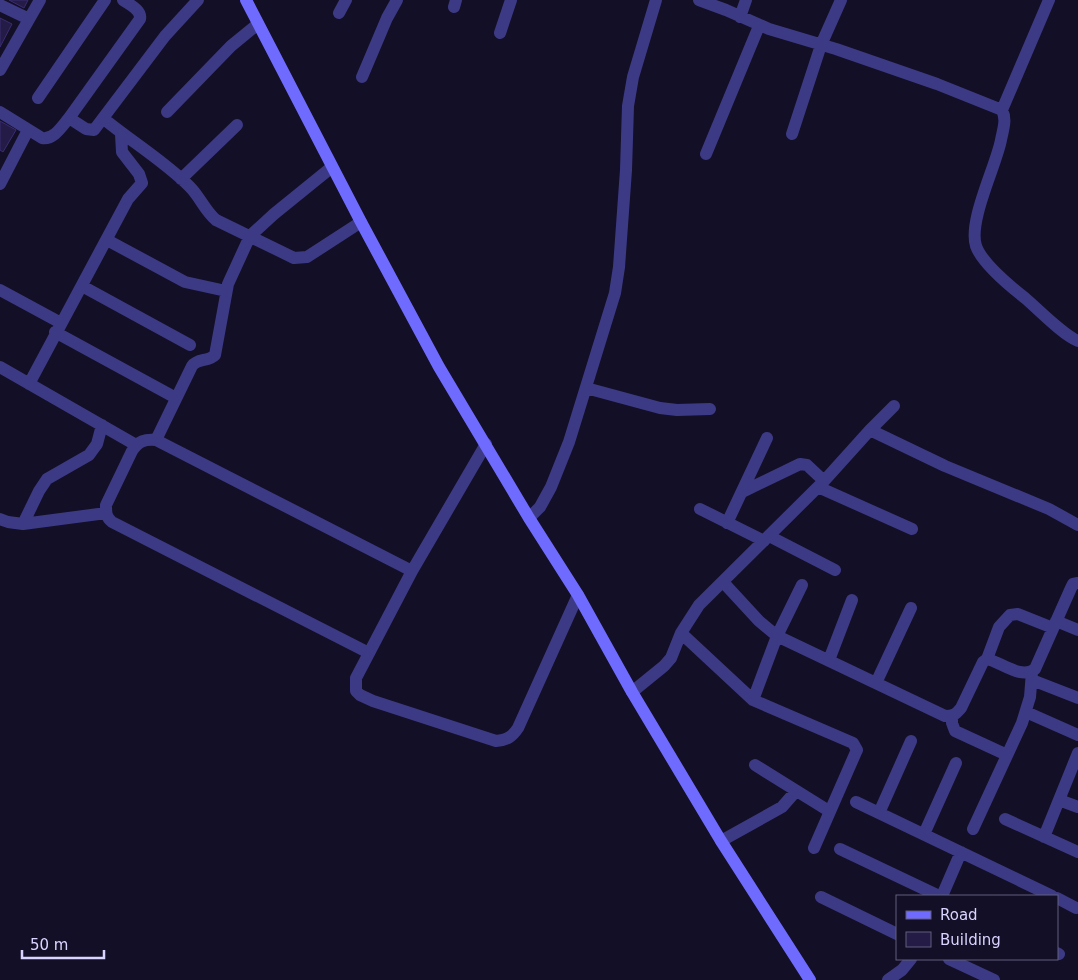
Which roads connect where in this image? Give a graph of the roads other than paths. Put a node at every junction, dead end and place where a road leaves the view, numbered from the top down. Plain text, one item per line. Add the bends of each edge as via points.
1 (40, 0) edge
2 (105, 0) edge
3 (123, 0) edge
4 (198, 0) edge
5 (246, 0) edge
6 (346, 0) edge
7 (397, 0) edge
8 (511, 0) edge
9 (656, 0) edge
10 (699, 0) edge
11 (746, 0) edge
12 (841, 0) edge
13 (1049, 0) edge
14 (0, 5) edge
15 (339, 13) dead end
16 (740, 17) junction
17 (29, 19) junction
18 (258, 24) junction
19 (759, 26) junction
20 (500, 32) dead end
21 (821, 45) junction
22 (0, 70) edge
23 (362, 77) dead end
24 (38, 98) dead end
25 (1002, 110) junction
26 (0, 112) edge
27 (167, 112) dead end
28 (69, 118) junction
29 (104, 119) junction
30 (237, 125) dead end
31 (28, 130) junction
32 (122, 134) junction
33 (792, 134) dead end
34 (706, 154) dead end
35 (332, 167) junction
36 (181, 179) junction
37 (0, 184) edge
38 (360, 222) junction
39 (250, 236) junction
40 (107, 240) junction
41 (82, 286) junction
42 (0, 290) edge
43 (226, 291) junction
44 (58, 328) junction
45 (1078, 341) edge
46 (190, 345) dead end
47 (0, 367) edge
48 (29, 384) junction
49 (586, 388) junction
50 (176, 398) junction
51 (894, 406) dead end
52 (710, 409) dead end
53 (102, 425) junction
54 (870, 430) junction
55 (767, 438) dead end
56 (156, 440) junction
57 (486, 444) junction
58 (136, 445) junction
59 (821, 484) junction
60 (742, 492) junction
61 (700, 509) dead end
62 (106, 513) junction
63 (529, 518) junction
64 (0, 519) edge
65 (727, 523) junction
66 (23, 524) junction
67 (1078, 525) edge
68 (912, 530) dead end
69 (766, 539) junction
70 (835, 570) dead end
71 (412, 571) junction
72 (723, 582) junction
73 (1078, 583) edge
74 (802, 585) dead end
75 (578, 595) junction
76 (852, 600) dead end
77 (911, 608) dead end
78 (1055, 625) junction
79 (1078, 630) edge
80 (681, 633) junction
81 (776, 636) junction
82 (369, 653) junction
83 (987, 659) junction
84 (829, 660) junction
85 (1032, 676) junction
86 (876, 683) junction
87 (632, 692) junction
88 (1078, 698) edge
89 (753, 700) junction
90 (1026, 712) junction
91 (952, 716) junction
92 (1078, 735) edge
93 (911, 741) dead end
94 (1078, 753) edge
95 (1008, 755) junction
96 (956, 763) dead end
97 (755, 765) dead end
98 (796, 791) junction
99 (1059, 800) junction
100 (856, 802) dead end
101 (1078, 807) edge
102 (829, 812) junction
103 (879, 813) junction
104 (1004, 819) dead end
105 (973, 829) dead end
106 (924, 834) junction
107 (1044, 837) junction
108 (721, 841) junction
109 (814, 848) dead end
110 (840, 849) dead end
111 (961, 852) junction
112 (1078, 852) edge
113 (938, 895) edge
114 (940, 895) edge
115 (1050, 895) edge
116 (821, 897) dead end
117 (1058, 899) edge
118 (1076, 908) dead end
119 (896, 934) edge
120 (910, 960) edge
121 (951, 960) edge
122 (810, 980) edge
123 (888, 980) edge
124 (994, 980) edge

1 - 17 street
2 - 24 street
3 - 28 street via 138,11 140,20
4 - 29 street via 166,36
5 - 18 main road
6 - 15 street
7 - 23 street
8 - 20 street
9 - 49 street via 633,77 628,106 617,282
10 - 16 street
11 - 16 street
12 - 21 street
13 - 25 street
14 - 17 street
16 - 19 street
17 - 22 street
18 - 27 street via 231,46
18 - 35 main road
19 - 21 street
19 - 34 street
21 - 25 street via 937,84
21 - 33 street
25 - 45 street via 1005,123 978,210 976,245 1007,283
26 - 31 street
28 - 29 street via 89,131
28 - 31 street via 55,135 46,139
29 - 32 street
30 - 36 street
31 - 37 street
32 - 36 street
32 - 40 street via 122,152 142,183 128,199
35 - 38 main road
35 - 39 street
36 - 39 street via 198,195 210,216
38 - 39 street via 303,258 294,258
38 - 57 main road via 439,367
39 - 43 street
40 - 41 street
40 - 43 street via 185,282
41 - 44 street
41 - 46 street
42 - 44 street
43 - 50 street via 215,355 195,362
44 - 48 street
44 - 50 street
47 - 48 street
48 - 53 street
49 - 52 street via 660,408
49 - 63 street via 552,487
50 - 56 street
51 - 54 street
53 - 58 street
53 - 66 street via 97,444 89,455 47,479
54 - 59 street
54 - 67 street via 945,466 1049,509
55 - 60 street
56 - 58 street
56 - 71 street
57 - 63 main road
57 - 71 street
58 - 62 street via 106,505
59 - 60 street via 807,465 800,464
59 - 68 street
59 - 69 street
60 - 65 street
61 - 65 street
62 - 66 street
62 - 82 street via 112,522
63 - 75 main road
64 - 66 street
65 - 69 street
69 - 70 street
69 - 72 street
71 - 82 street
72 - 80 street via 700,605
72 - 81 street
73 - 78 street via 1071,588
74 - 81 street
75 - 82 street via 518,728 505,740 496,741 360,695 356,691 356,678
75 - 87 main road
76 - 84 street
77 - 86 street
78 - 79 street
78 - 83 street via 1018,614 1010,615 999,627
78 - 85 street
80 - 87 street via 667,662
80 - 89 street
81 - 84 street
81 - 89 street
83 - 85 street
83 - 91 street via 961,708
84 - 86 street
85 - 88 street
85 - 90 street
86 - 91 street via 945,716
87 - 108 main road
89 - 102 street via 856,746
90 - 92 street
90 - 95 street
91 - 95 street via 955,730
93 - 103 street
94 - 99 street
95 - 105 street
96 - 106 street
97 - 98 street
98 - 102 street
98 - 108 street via 782,807
99 - 101 street
99 - 107 street
100 - 103 street
102 - 109 street
103 - 106 street
104 - 107 street
106 - 111 street
107 - 112 street
108 - 122 main road
110 - 113 street
111 - 114 street
111 - 115 street
116 - 119 street
117 - 118 street
120 - 123 street
121 - 124 street

